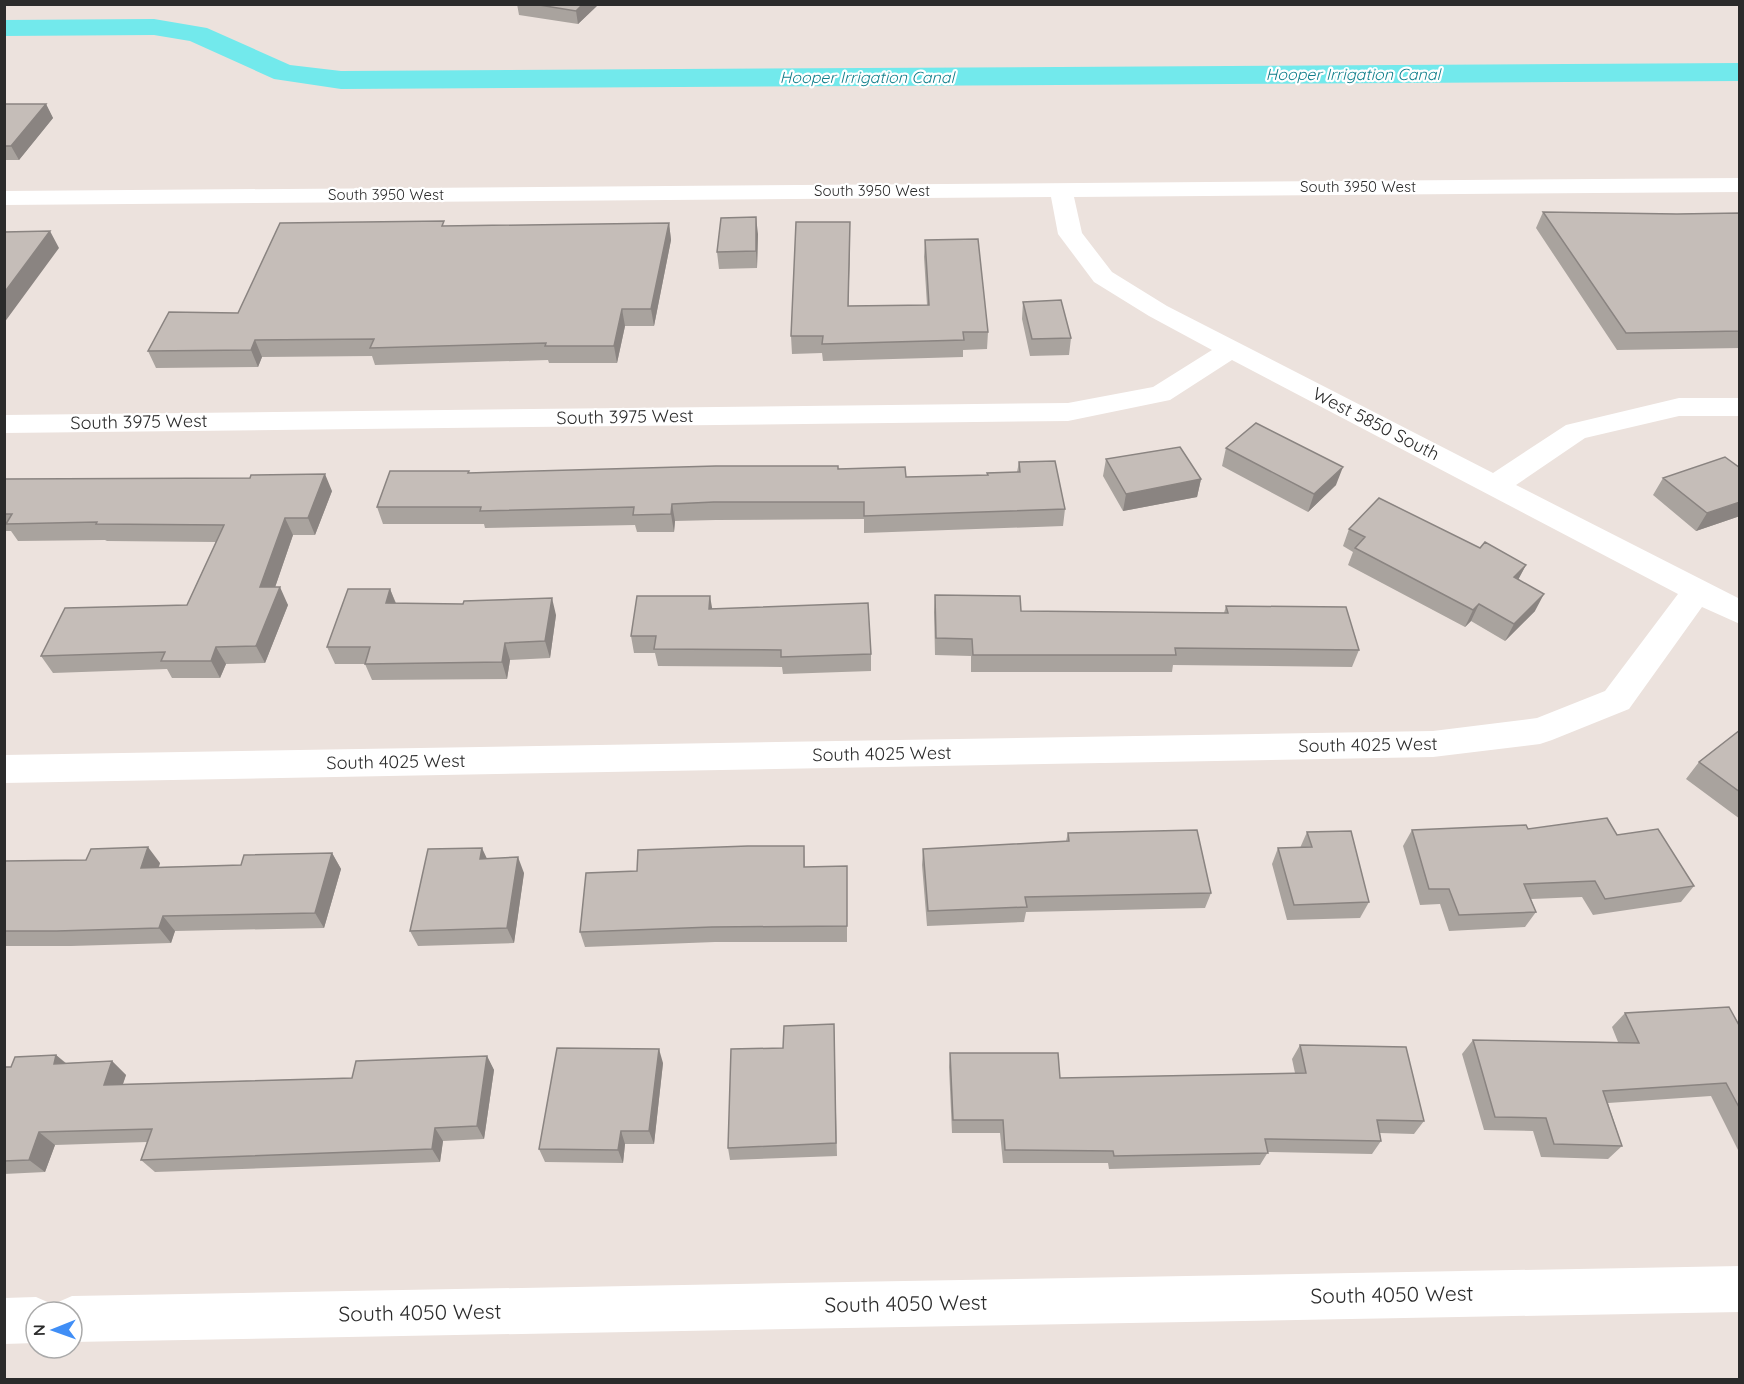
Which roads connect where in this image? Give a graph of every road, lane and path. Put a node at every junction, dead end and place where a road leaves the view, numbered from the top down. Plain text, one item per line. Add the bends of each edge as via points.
1 (1740, 185) edge
2 (1061, 189) junction
3 (4, 198) edge
4 (1231, 349) junction
5 (1740, 407) edge
6 (4, 424) edge
7 (1494, 486) junction
8 (1698, 591) junction
9 (1740, 613) edge
10 (4, 769) edge
11 (1740, 1288) edge
12 (84, 1319) edge
13 (24, 1320) edge
14 (4, 1321) edge

1 - 2 street, South 3950 West
2 - 3 street, South 3950 West
2 - 4 street, West 5850 South via 1070,234 1103,277
4 - 6 street, South 3975 West via 1161,394 1068,412
4 - 7 street, West 5850 South
5 - 7 street via 1678,408 1575,431
7 - 8 street, West 5850 South
8 - 9 street, West 5850 South
8 - 10 street, South 4025 West via 1617,700 1540,731 1434,744
11 - 12 street, South 4050 West
13 - 14 street

